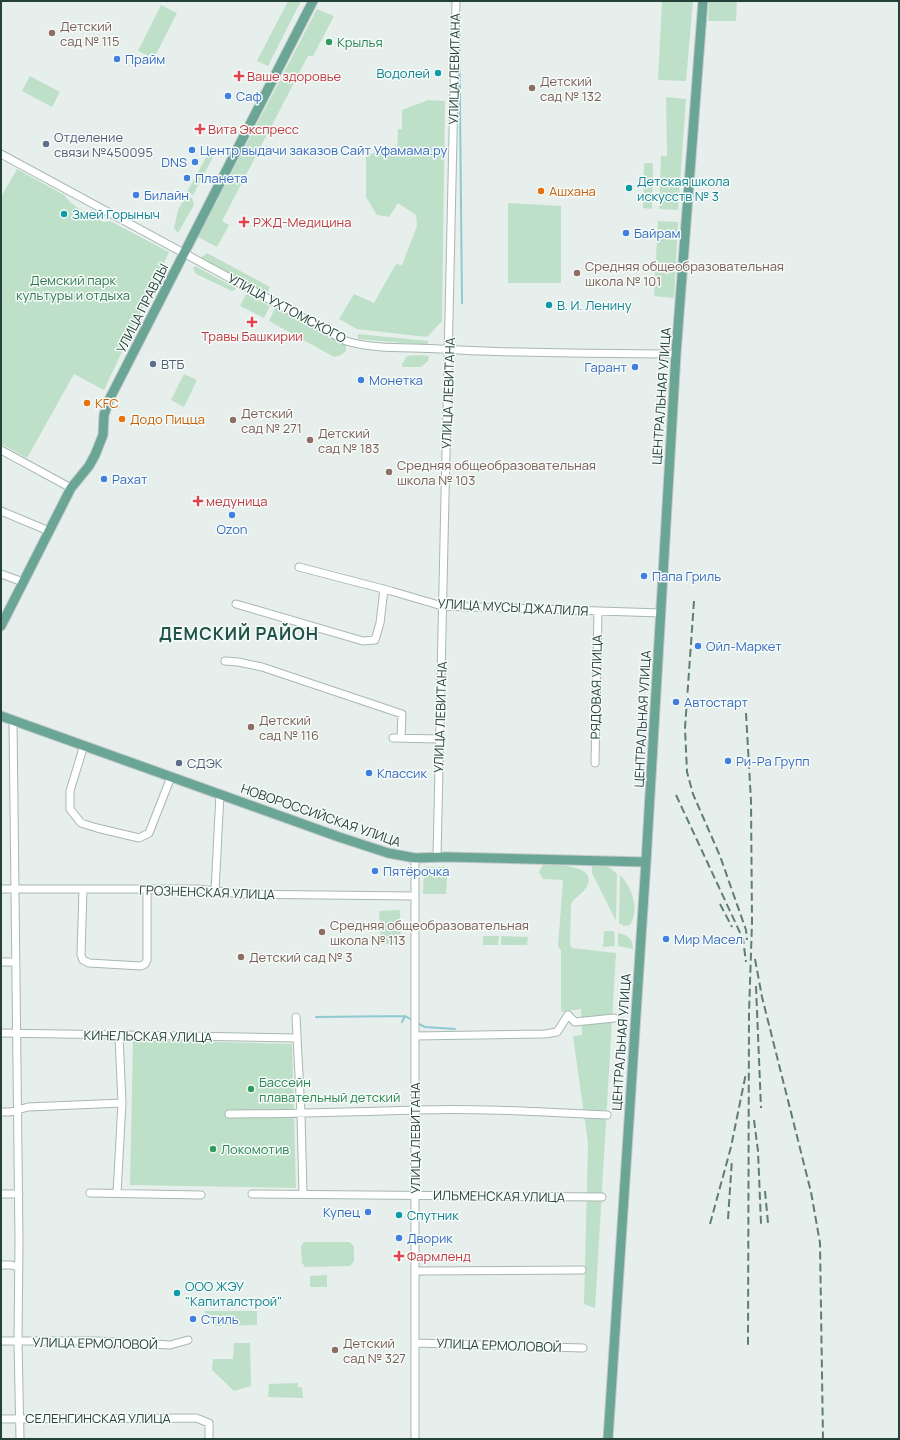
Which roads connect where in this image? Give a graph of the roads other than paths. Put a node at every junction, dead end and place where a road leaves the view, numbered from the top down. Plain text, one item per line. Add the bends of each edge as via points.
1 (313, 1) edge
2 (456, 1) edge
3 (703, 1) edge
4 (1, 154) edge
5 (185, 253) junction
6 (448, 350) junction
7 (676, 354) junction
8 (1, 450) edge
9 (71, 488) junction
10 (1, 511) edge
11 (49, 531) junction
12 (299, 567) dead end
13 (1, 574) edge
14 (23, 582) junction
15 (384, 589) junction
16 (236, 604) dead end
17 (442, 606) junction
18 (598, 611) junction
19 (661, 613) junction
20 (1, 626) edge
21 (225, 661) dead end
22 (1, 716) edge
23 (13, 720) junction
24 (393, 738) dead end
25 (401, 738) junction
26 (438, 739) junction
27 (84, 746) junction
28 (595, 763) dead end
29 (172, 776) junction
30 (220, 794) junction
31 (437, 857) junction
32 (415, 858) junction
33 (646, 862) junction
34 (1, 889) edge
35 (16, 889) junction
36 (83, 889) junction
37 (147, 889) junction
38 (215, 891) junction
39 (414, 896) junction
40 (1, 962) edge
41 (16, 962) junction
42 (296, 1017) dead end
43 (614, 1018) dead end
44 (1, 1033) edge
45 (17, 1033) junction
46 (119, 1036) junction
47 (415, 1036) junction
48 (296, 1038) junction
49 (122, 1103) junction
50 (17, 1110) junction
51 (415, 1110) junction
52 (1, 1112) edge
53 (229, 1114) dead end
54 (301, 1114) junction
55 (607, 1115) dead end
56 (90, 1193) dead end
57 (1, 1194) edge
58 (18, 1194) junction
59 (117, 1194) junction
60 (252, 1194) dead end
61 (303, 1194) junction
62 (201, 1195) dead end
63 (414, 1195) junction
64 (602, 1197) dead end
65 (1, 1265) edge
66 (18, 1267) junction
67 (582, 1270) dead end
68 (415, 1271) junction
69 (188, 1340) dead end
70 (1, 1341) edge
71 (18, 1341) junction
72 (415, 1343) junction
73 (584, 1348) dead end
74 (20, 1418) junction
75 (1, 1419) edge
76 (20, 1439) edge
77 (209, 1439) edge
78 (415, 1439) edge
79 (608, 1439) edge

1 - 5 main road, УЛИЦА ПРАВДЫ
2 - 6 street, УЛИЦА ЛЕВИТАНА
3 - 7 main road, ЦЕНТРАЛЬНАЯ УЛИЦА
4 - 5 street, УЛИЦА УХТОМСКОГО
5 - 6 street, УЛИЦА УХТОМСКОГО via 346,341 372,346
5 - 9 main road, УЛИЦА ПРАВДЫ via 109,400 104,414 104,435 95,455
6 - 7 street, УЛИЦА УХТОМСКОГО
6 - 17 street, УЛИЦА ЛЕВИТАНА
7 - 19 main road, ЦЕНТРАЛЬНАЯ УЛИЦА
8 - 9 street
9 - 11 main road, УЛИЦА ПРАВДЫ
10 - 11 street
11 - 14 main road, УЛИЦА ПРАВДЫ
12 - 15 street, УЛИЦА МУСЫ ДЖАЛИЛЯ
13 - 14 street
14 - 20 main road, УЛИЦА ПРАВДЫ
15 - 16 street via 375,640 363,641
15 - 17 street, УЛИЦА МУСЫ ДЖАЛИЛЯ
17 - 18 street, УЛИЦА МУСЫ ДЖАЛИЛЯ
17 - 26 street, УЛИЦА ЛЕВИТАНА
18 - 19 street, УЛИЦА МУСЫ ДЖАЛИЛЯ
18 - 28 street, РЯДОВАЯ УЛИЦА
19 - 33 main road, ЦЕНТРАЛЬНАЯ УЛИЦА
21 - 25 street via 262,667 402,714
22 - 23 main road, НОВОРОССИЙСКАЯ УЛИЦА
23 - 27 main road, НОВОРОССИЙСКАЯ УЛИЦА
23 - 35 street
24 - 25 street
25 - 26 street
26 - 31 street, УЛИЦА ЛЕВИТАНА
27 - 29 main road, НОВОРОССИЙСКАЯ УЛИЦА
27 - 29 street via 70,791 70,809 81,823 139,838 149,833
29 - 30 main road, НОВОРОССИЙСКАЯ УЛИЦА
30 - 32 main road, НОВОРОССИЙСКАЯ УЛИЦА via 339,837 388,853
30 - 38 street
31 - 32 main road, НОВОРОССИЙСКАЯ УЛИЦА
31 - 33 main road, НОВОРОССИЙСКАЯ УЛИЦА
32 - 39 street, УЛИЦА ЛЕВИТАНА
33 - 79 main road, ЦЕНТРАЛЬНАЯ УЛИЦА
34 - 35 street, ГРОЗНЕНСКАЯ УЛИЦА
35 - 36 street, ГРОЗНЕНСКАЯ УЛИЦА
35 - 41 street
36 - 37 street, ГРОЗНЕНСКАЯ УЛИЦА
36 - 37 street via 83,960 89,963 141,966 147,960
37 - 38 street, ГРОЗНЕНСКАЯ УЛИЦА
38 - 39 street, ГРОЗНЕНСКАЯ УЛИЦА via 242,894
39 - 47 street, УЛИЦА ЛЕВИТАНА
40 - 41 street
41 - 45 street
42 - 48 street
43 - 47 street via 576,1022 568,1015 557,1032 546,1034
44 - 45 street, КИНЕЛЬСКАЯ УЛИЦА
45 - 46 street, КИНЕЛЬСКАЯ УЛИЦА
45 - 50 street
46 - 48 street, КИНЕЛЬСКАЯ УЛИЦА
46 - 49 street
47 - 51 street, УЛИЦА ЛЕВИТАНА
48 - 54 street
49 - 50 street via 28,1107
49 - 59 street
50 - 52 street
50 - 58 street
51 - 54 street
51 - 55 street
51 - 63 street, УЛИЦА ЛЕВИТАНА
53 - 54 street
54 - 61 street
56 - 59 street
57 - 58 street
58 - 66 street
59 - 62 street
60 - 61 street, ИЛЬМЕНСКАЯ УЛИЦА
61 - 63 street, ИЛЬМЕНСКАЯ УЛИЦА
63 - 64 street, ИЛЬМЕНСКАЯ УЛИЦА
63 - 68 street, УЛИЦА ЛЕВИТАНА
65 - 66 street
66 - 71 street
67 - 68 street
68 - 72 street, УЛИЦА ЛЕВИТАНА
69 - 71 street, УЛИЦА ЕРМОЛОВОЙ via 170,1345 96,1341
70 - 71 street, УЛИЦА ЕРМОЛОВОЙ
71 - 74 street
72 - 73 street, УЛИЦА ЕРМОЛОВОЙ
72 - 78 street, УЛИЦА ЛЕВИТАНА
74 - 75 street, СЕЛЕНГИНСКАЯ УЛИЦА
74 - 76 street
74 - 77 street, СЕЛЕНГИНСКАЯ УЛИЦА via 196,1418 209,1423

